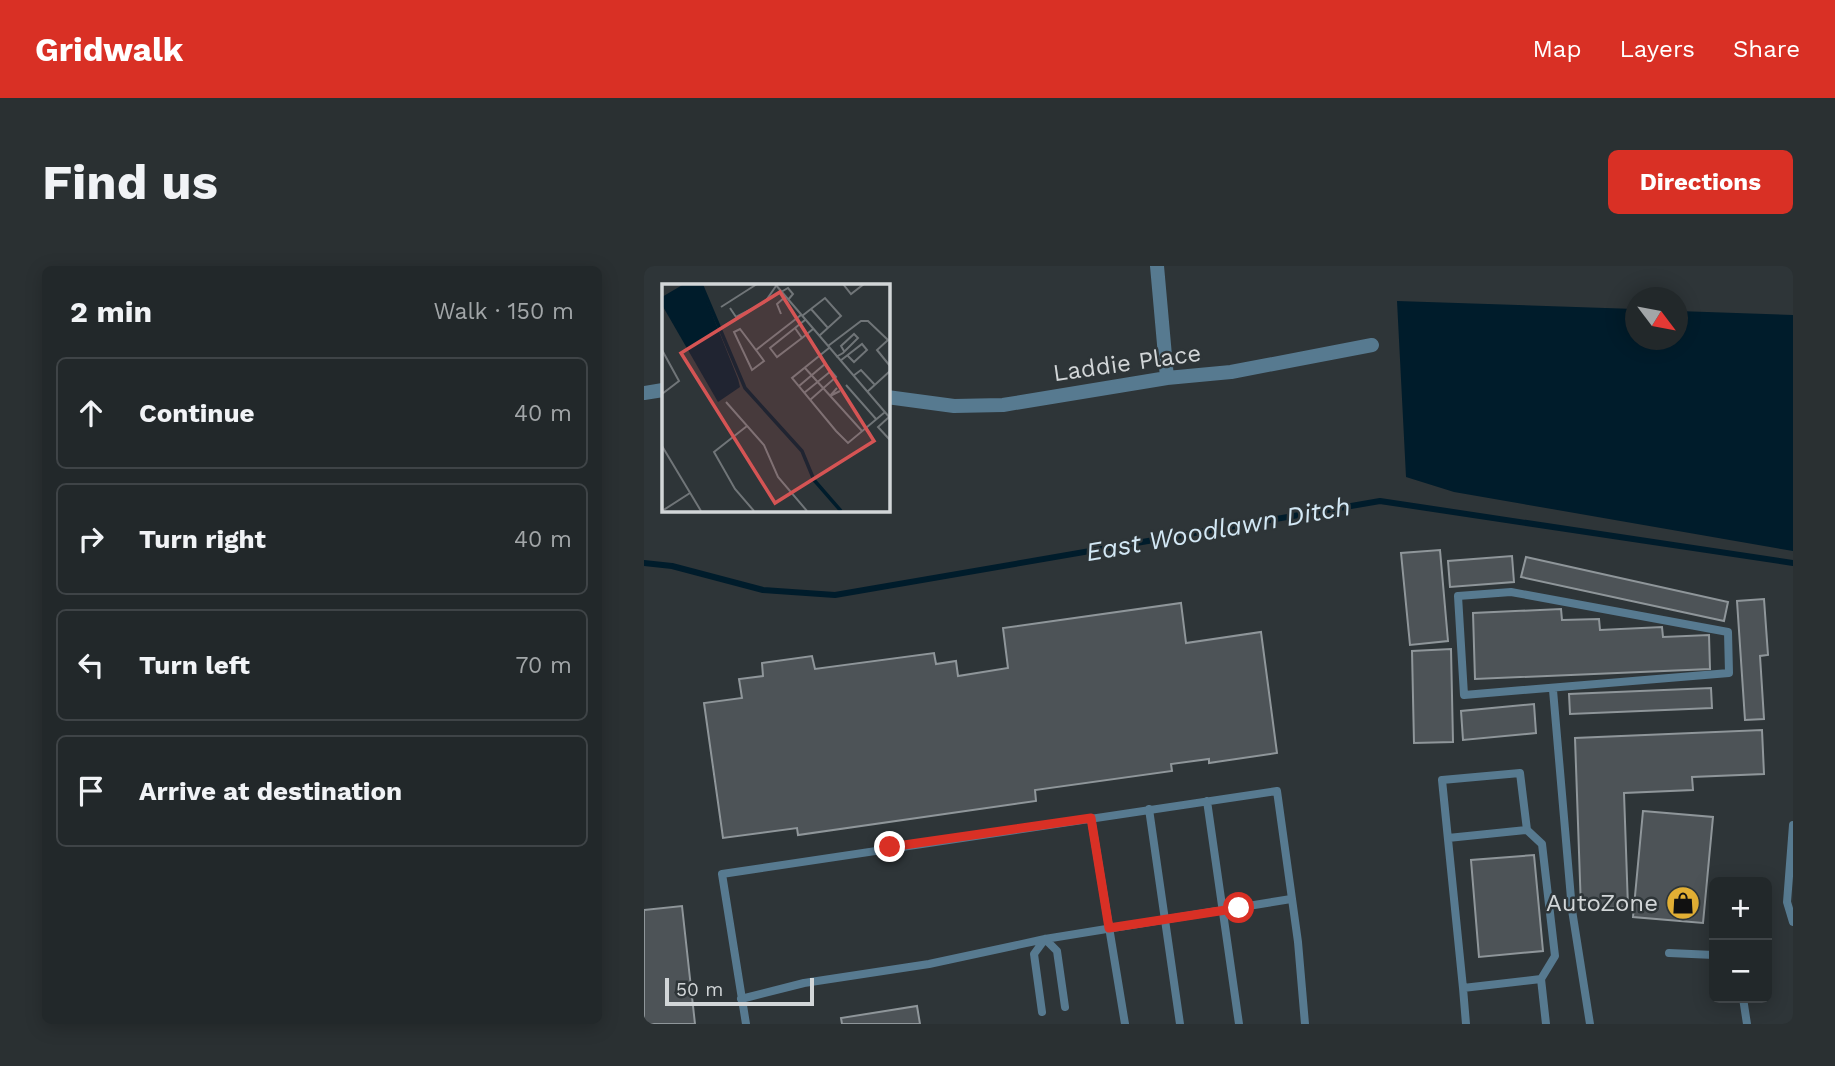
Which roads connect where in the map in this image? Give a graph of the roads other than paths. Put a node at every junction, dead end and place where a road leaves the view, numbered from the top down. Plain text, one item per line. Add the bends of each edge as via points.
1 (1157, 266) edge
2 (1372, 345) dead end
3 (1167, 378) junction
4 (662, 390) edge
5 (644, 393) edge
6 (889, 397) edge
7 (1553, 690) junction
8 (1206, 801) junction
9 (1149, 809) junction
10 (1091, 818) junction
11 (1793, 825) edge
12 (1527, 830) junction
13 (1448, 838) junction
14 (1291, 899) junction
15 (1222, 911) junction
16 (1165, 920) junction
17 (1793, 922) edge
18 (1109, 928) junction
19 (1045, 939) junction
20 (1669, 953) dead end
21 (1709, 955) edge
22 (1541, 979) junction
23 (1463, 988) junction
24 (741, 999) junction
25 (1744, 1003) edge
26 (1065, 1007) dead end
27 (1042, 1012) dead end
28 (746, 1024) edge
29 (1125, 1024) edge
30 (1180, 1024) edge
31 (1239, 1024) edge
32 (1305, 1024) edge
33 (1466, 1024) edge
34 (1546, 1024) edge
35 (1590, 1024) edge
36 (1747, 1024) edge

1 - 3 street
2 - 3 street, Laddie Place via 1231,372
3 - 6 street, Laddie Place via 1003,405 954,406
4 - 5 street
7 - 7 lane via 1728,673 1728,632 1511,592 1458,596 1464,695
7 - 35 lane via 1572,910
8 - 9 lane
8 - 14 lane via 1278,791
8 - 15 lane
9 - 10 lane
9 - 16 lane
10 - 18 lane
10 - 24 lane via 722,874
11 - 17 lane via 1787,902
12 - 13 lane
12 - 13 lane via 1520,773 1442,780
12 - 22 lane via 1542,844 1555,956
13 - 23 lane
14 - 15 lane
14 - 32 lane
15 - 16 lane
15 - 31 lane
16 - 18 lane
16 - 30 lane
18 - 19 lane
18 - 29 lane
19 - 24 lane
19 - 26 lane via 1057,951
19 - 27 lane via 1034,954
20 - 21 lane
22 - 23 lane
22 - 34 lane
23 - 33 lane
24 - 28 lane
25 - 36 lane

